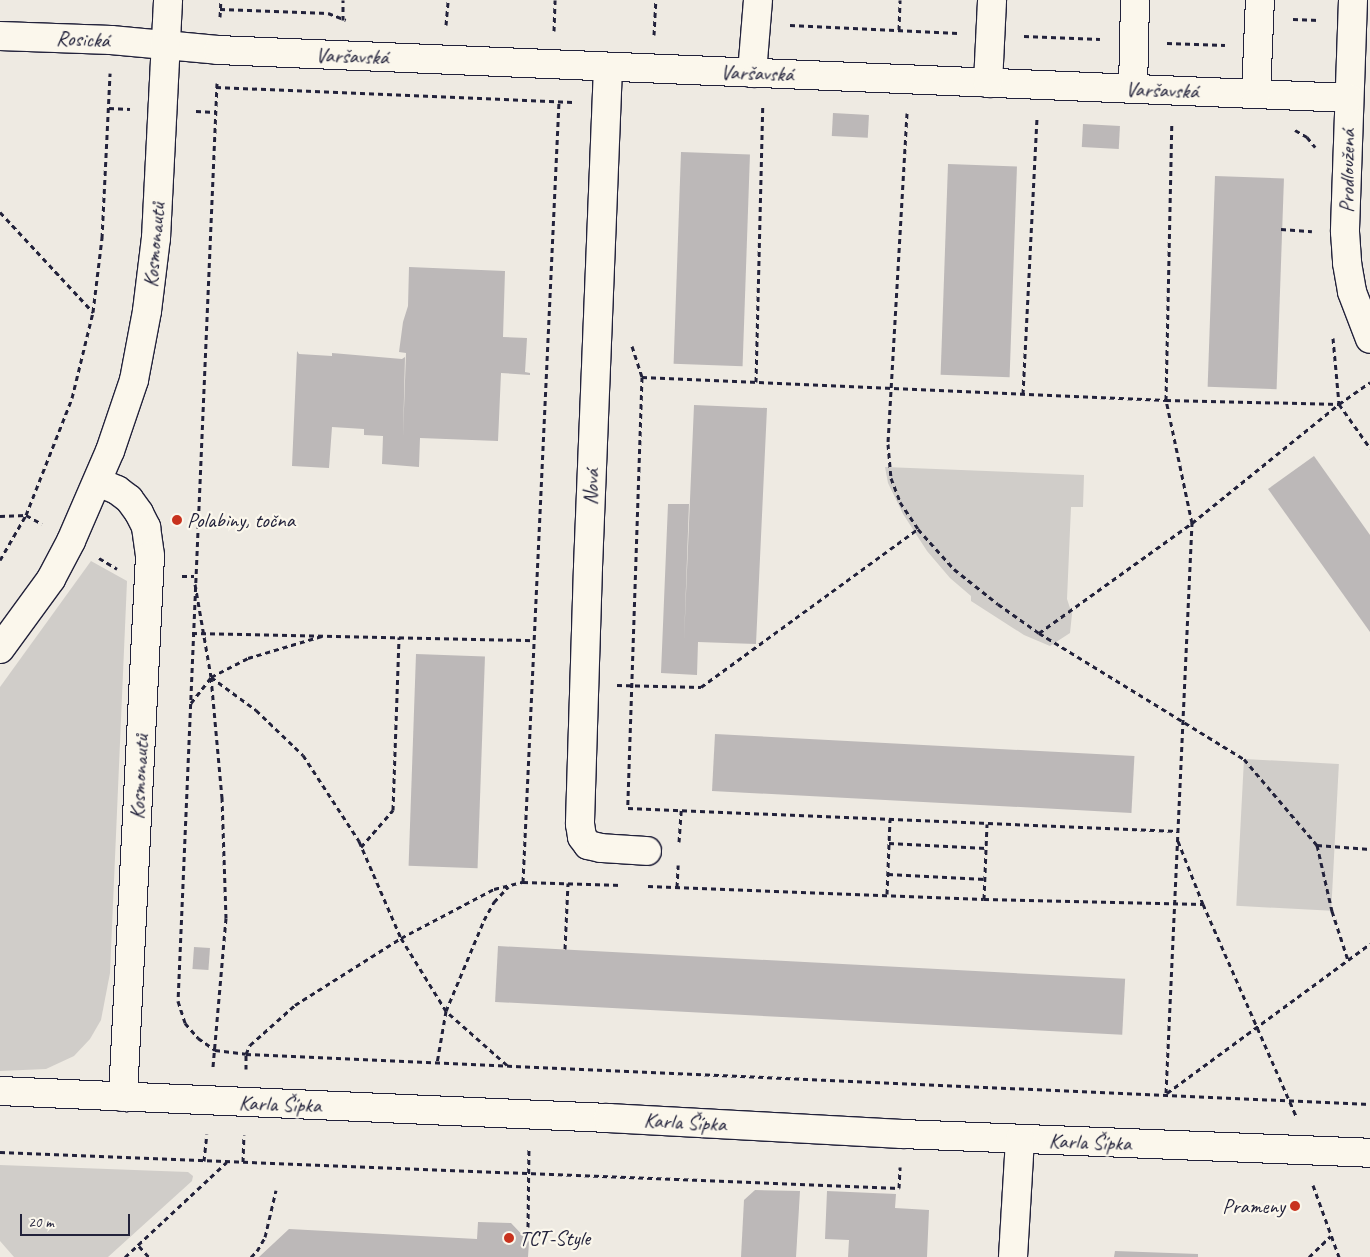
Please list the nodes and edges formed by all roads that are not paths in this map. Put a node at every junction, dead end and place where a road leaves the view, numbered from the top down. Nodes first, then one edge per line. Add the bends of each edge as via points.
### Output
1 (168, 0) edge
2 (758, 0) edge
3 (992, 0) edge
4 (1135, 0) edge
5 (1260, 9) edge
6 (1353, 11) edge
7 (0, 36) edge
8 (166, 46) junction
9 (608, 67) junction
10 (752, 73) junction
11 (988, 83) junction
12 (1133, 88) junction
13 (1256, 94) junction
14 (1349, 98) junction
15 (1370, 339) edge
16 (98, 482) junction
17 (0, 649) edge
18 (648, 851) dead end
19 (0, 1091) edge
20 (123, 1097) junction
21 (1020, 1139) junction
22 (1370, 1153) edge
23 (1013, 1257) edge

1 - 8 street, Kosmonautů
2 - 10 street
3 - 11 street
4 - 12 street
5 - 13 street
6 - 14 street, Prodloužená
7 - 8 street, Rosická via 111,40
8 - 9 street, Varšavská
8 - 16 street, Kosmonautů via 156,238 148,311 134,380
9 - 10 street, Varšavská
9 - 18 street, Nová via 580,824 582,837 588,845
10 - 11 street, Varšavská
11 - 12 street, Varšavská
12 - 13 street, Varšavská
13 - 14 street, Varšavská
14 - 15 street, Prodloužená via 1347,263 1352,292
16 - 17 street, Kosmonautů via 51,579
16 - 20 street, Kosmonautů via 129,498 146,527 149,542
19 - 20 street, Karla Šípka
20 - 21 street, Karla Šípka
21 - 22 street, Karla Šípka
21 - 23 street

